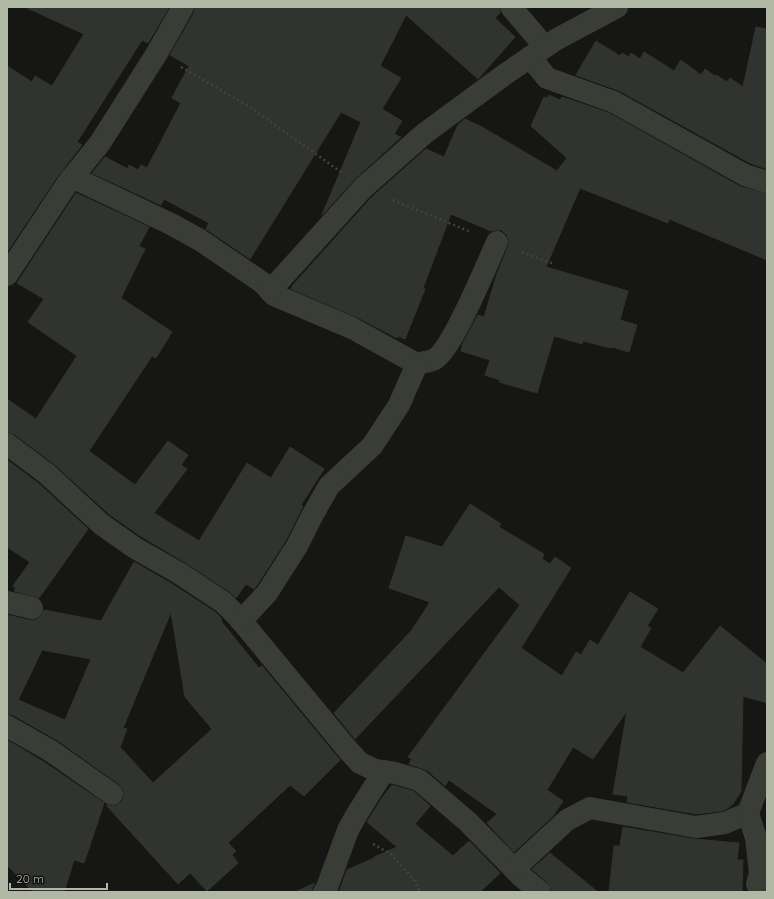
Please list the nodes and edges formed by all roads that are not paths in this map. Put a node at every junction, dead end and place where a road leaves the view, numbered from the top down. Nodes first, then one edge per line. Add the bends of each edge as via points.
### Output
1 (183, 7) edge
2 (511, 7) edge
3 (617, 7) edge
4 (538, 52) junction
5 (72, 177) junction
6 (767, 182) edge
7 (497, 242) dead end
8 (7, 275) edge
9 (270, 291) junction
10 (417, 364) junction
11 (7, 444) edge
12 (7, 602) edge
13 (32, 608) dead end
14 (241, 621) junction
15 (7, 726) edge
16 (767, 763) edge
17 (384, 771) junction
18 (112, 794) dead end
19 (748, 812) junction
20 (514, 869) junction
21 (757, 884) dead end
22 (324, 892) edge
23 (540, 892) edge

1 - 5 street via 100,143
2 - 4 street
3 - 4 street
4 - 6 street via 547,78 614,102 745,175
4 - 9 street via 425,133 363,188
5 - 8 street
5 - 9 street via 200,240 263,283
7 - 10 street via 444,351 434,359
9 - 10 street via 274,295 352,328
10 - 14 street via 399,405 372,446 329,486 297,546 267,593
11 - 14 street via 46,473 101,524 223,602
12 - 13 street
14 - 17 street via 348,750 360,762 375,770
15 - 18 street via 51,752
16 - 19 street
17 - 20 street via 419,780 468,822
17 - 22 street via 348,830
19 - 20 street via 725,823 696,827 590,808 567,820
19 - 21 street via 756,838 760,873
20 - 23 street

